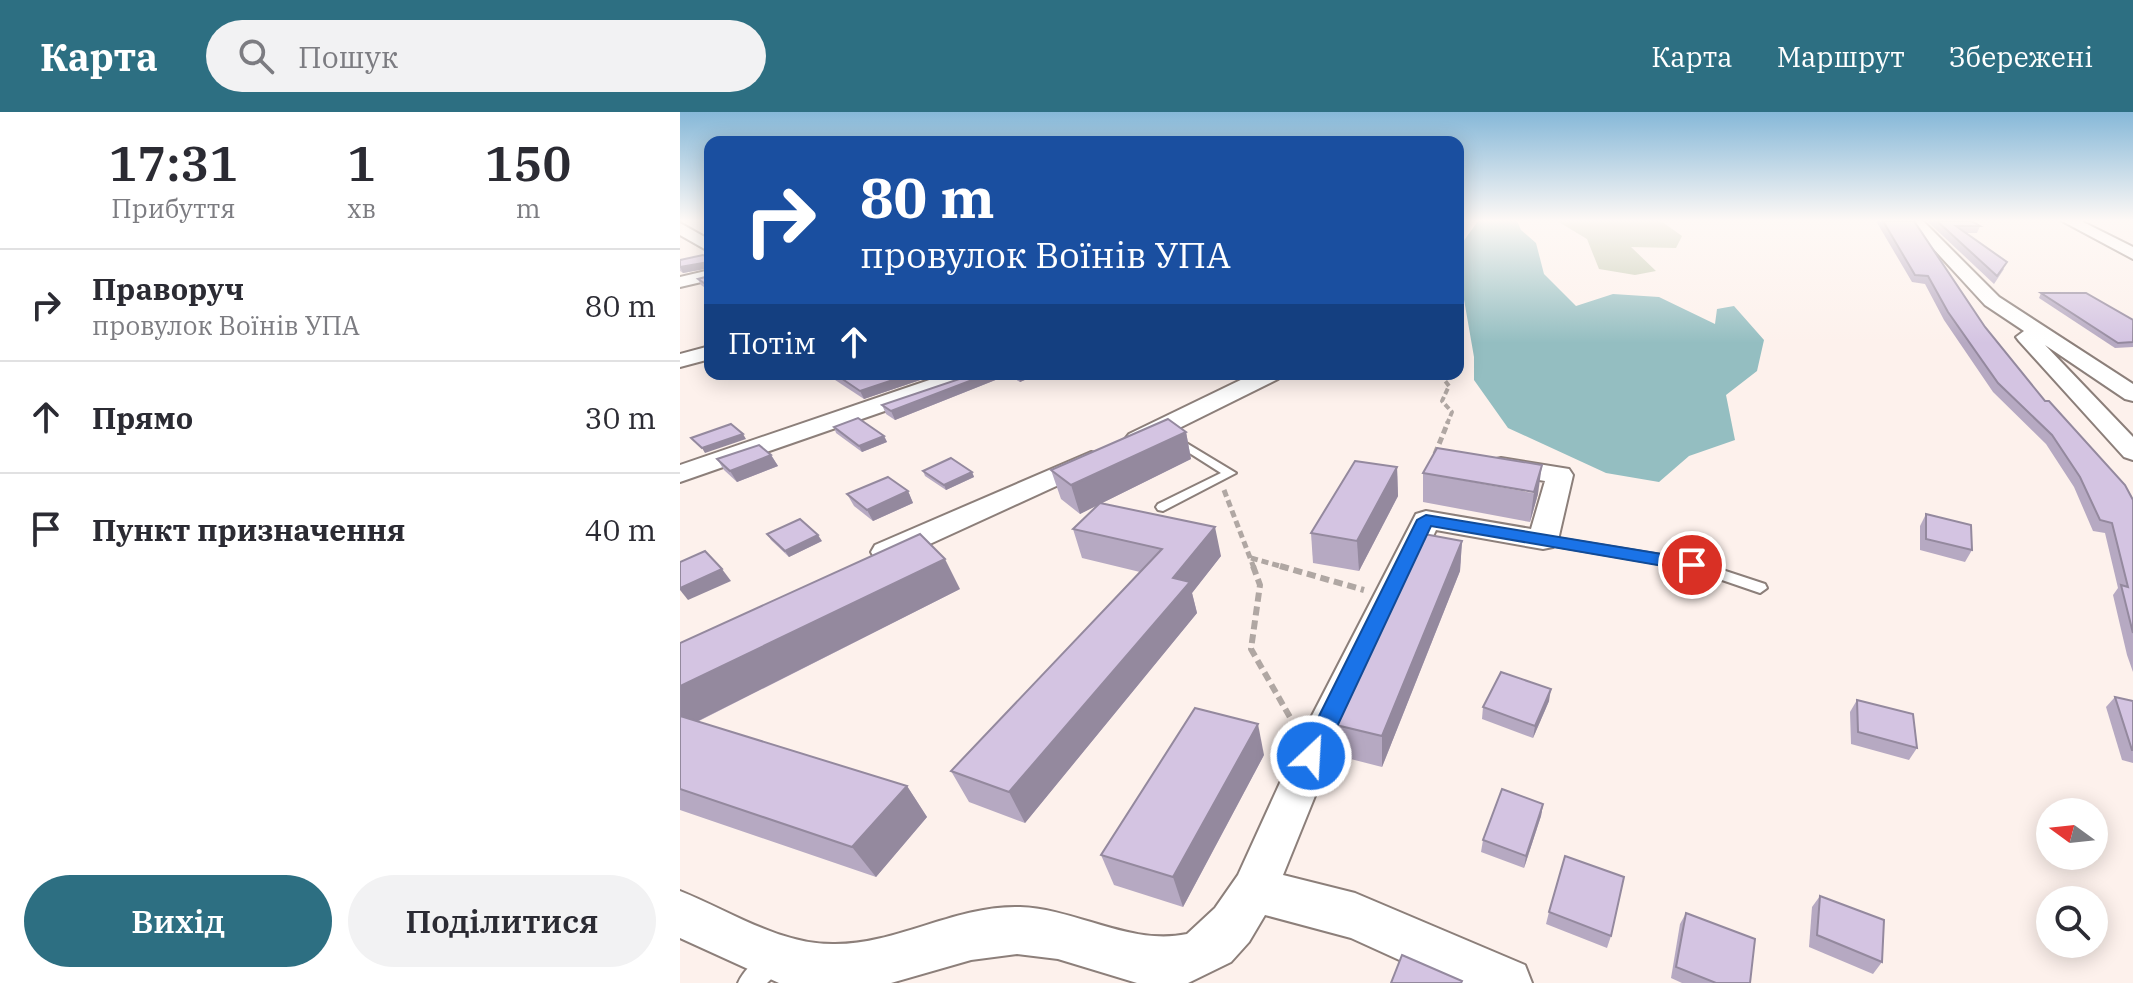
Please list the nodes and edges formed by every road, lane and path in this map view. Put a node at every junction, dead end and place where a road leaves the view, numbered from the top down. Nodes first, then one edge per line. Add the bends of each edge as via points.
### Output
1 (1954, 262) edge
2 (704, 276) edge
3 (680, 282) edge
4 (1992, 301) junction
5 (704, 354) edge
6 (680, 361) edge
7 (952, 380) edge
8 (1258, 380) edge
9 (1444, 380) edge
10 (2133, 394) edge
11 (1160, 429) junction
12 (2133, 452) edge
13 (1434, 455) joint
14 (680, 474) edge
15 (1219, 478) junction
16 (1163, 507) dead end
17 (1543, 540) junction
18 (1250, 558) junction
19 (854, 566) edge
20 (1760, 588) dead end
21 (1388, 596) junction
22 (1311, 756) junction
23 (1254, 890) junction
24 (680, 914) edge
25 (763, 970) edge
26 (1507, 983) edge

1 - 4 street
2 - 3 street
4 - 10 street
4 - 12 street
5 - 6 street
7 - 14 street
8 - 11 street
9 - 13 path via 1449,386 1442,401 1452,412
11 - 15 lane via 1230,473
11 - 19 street
13 - 17 street via 1560,475
15 - 16 lane
15 - 18 path
17 - 20 lane via 1692,565
17 - 21 street via 1426,520
18 - 21 path
18 - 22 path via 1260,585 1251,649
21 - 22 street
22 - 23 street
23 - 25 street via 1232,928 1205,952 1178,962 1145,959 1042,932 1006,931 855,968
23 - 26 street via 1355,916
24 - 25 street

